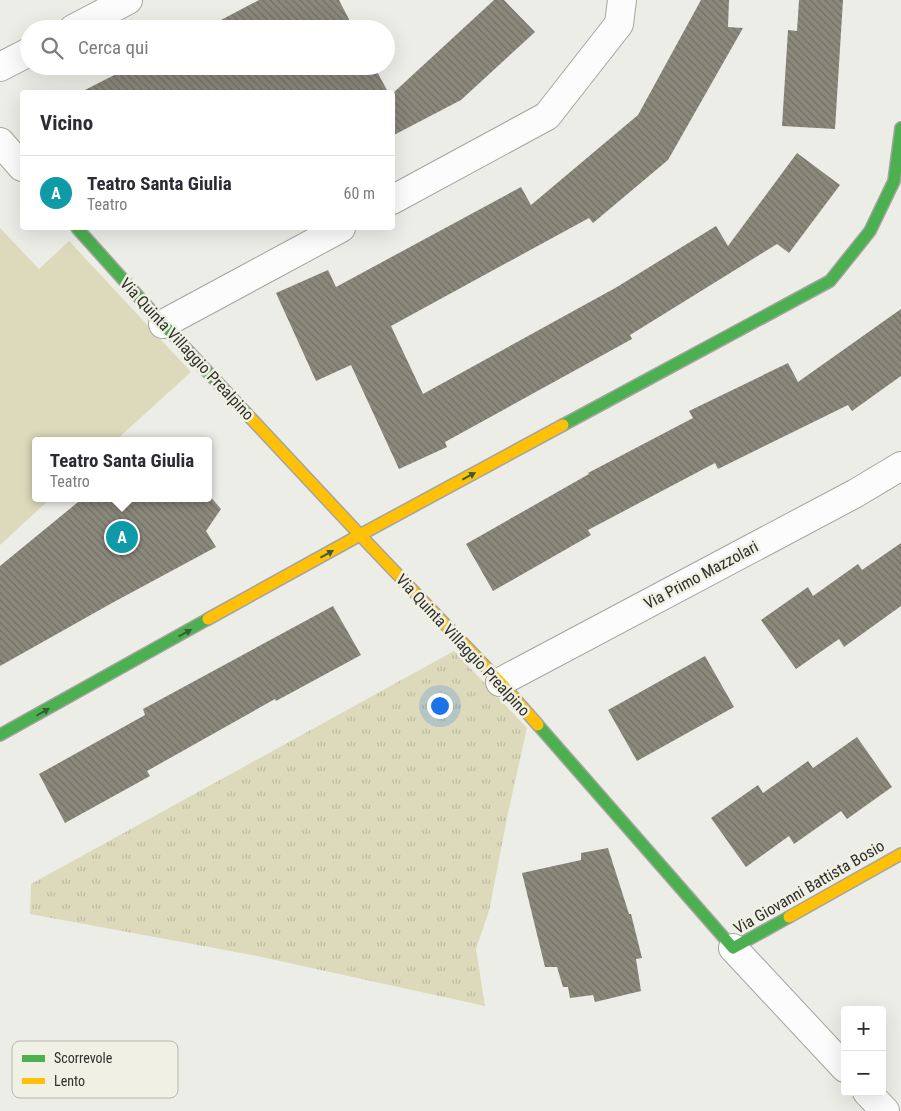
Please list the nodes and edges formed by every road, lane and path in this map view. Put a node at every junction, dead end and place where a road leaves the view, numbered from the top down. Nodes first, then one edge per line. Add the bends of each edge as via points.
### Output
1 (128, 0) edge
2 (622, 0) edge
3 (90, 20) edge
4 (20, 57) edge
5 (0, 67) edge
6 (901, 128) edge
7 (0, 142) edge
8 (20, 165) edge
9 (395, 198) edge
10 (78, 230) edge
11 (337, 230) edge
12 (163, 324) junction
13 (901, 466) edge
14 (360, 536) junction
15 (500, 682) junction
16 (0, 736) edge
17 (901, 854) edge
18 (734, 948) junction
19 (841, 1064) edge
20 (871, 1096) edge
21 (885, 1111) edge

1 - 3 street
2 - 9 street via 619,24 546,116
4 - 5 street
14 -> 6 street via 830,281 870,231 894,181
7 - 8 street
10 - 12 street, Via Quinta Villaggio Prealpino
11 - 12 street
12 - 14 street, Via Quinta Villaggio Prealpino
13 - 15 street, Via Primo Mazzolari
14 - 15 street, Via Quinta Villaggio Prealpino
16 -> 14 street
15 - 18 street, Via Quinta Villaggio Prealpino
17 - 18 street, Via Giovanni Battista Bosio
18 - 19 street, Via Quinta Villaggio Prealpino
20 - 21 street

